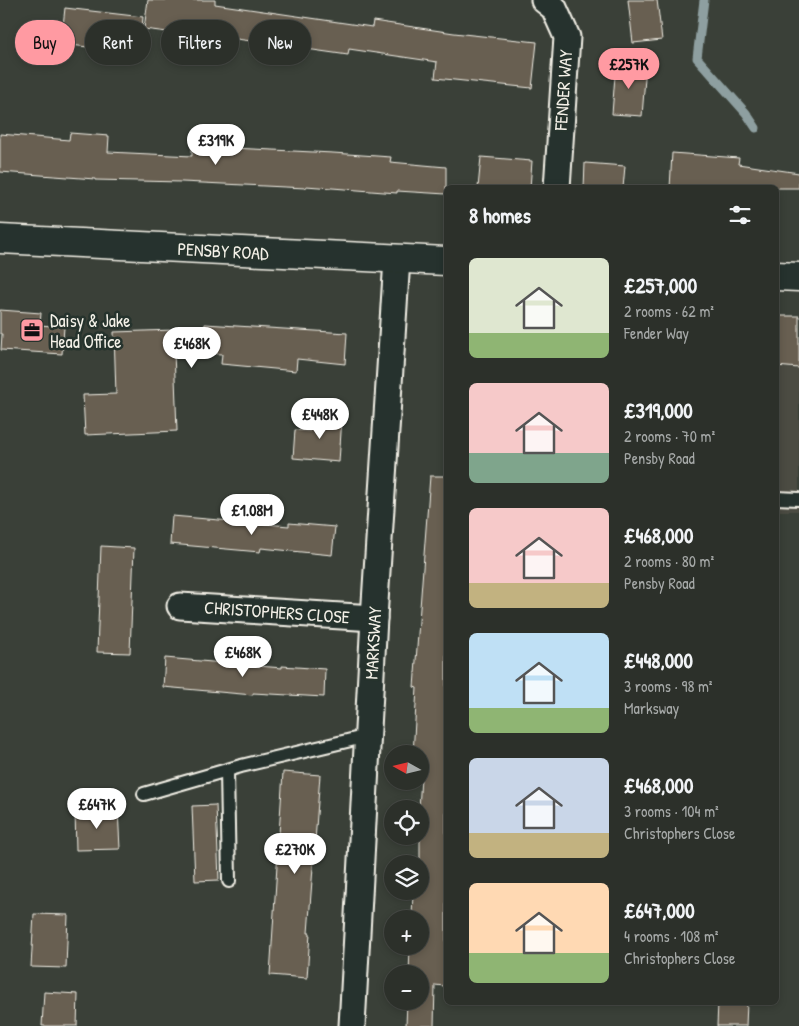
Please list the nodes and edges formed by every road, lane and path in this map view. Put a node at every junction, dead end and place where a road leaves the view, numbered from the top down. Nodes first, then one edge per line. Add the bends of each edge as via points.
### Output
1 (544, 0) edge
2 (557, 185) edge
3 (0, 239) edge
4 (397, 259) junction
5 (444, 261) edge
6 (779, 276) edge
7 (799, 277) edge
8 (779, 498) edge
9 (799, 499) edge
10 (180, 606) dead end
11 (374, 618) junction
12 (368, 736) junction
13 (227, 770) junction
14 (144, 794) dead end
15 (229, 881) dead end
16 (352, 1026) edge

1 - 2 street, FENDER WAY via 554,8 567,37
3 - 4 main road, PENSBY ROAD
4 - 5 main road, PENSBY ROAD
4 - 11 street, MARKSWAY
6 - 7 main road
8 - 9 lane
10 - 11 street, CHRISTOPHERS CLOSE
11 - 12 street, MARKSWAY
12 - 13 lane
12 - 16 street, MARKSWAY
13 - 14 lane
13 - 15 lane

